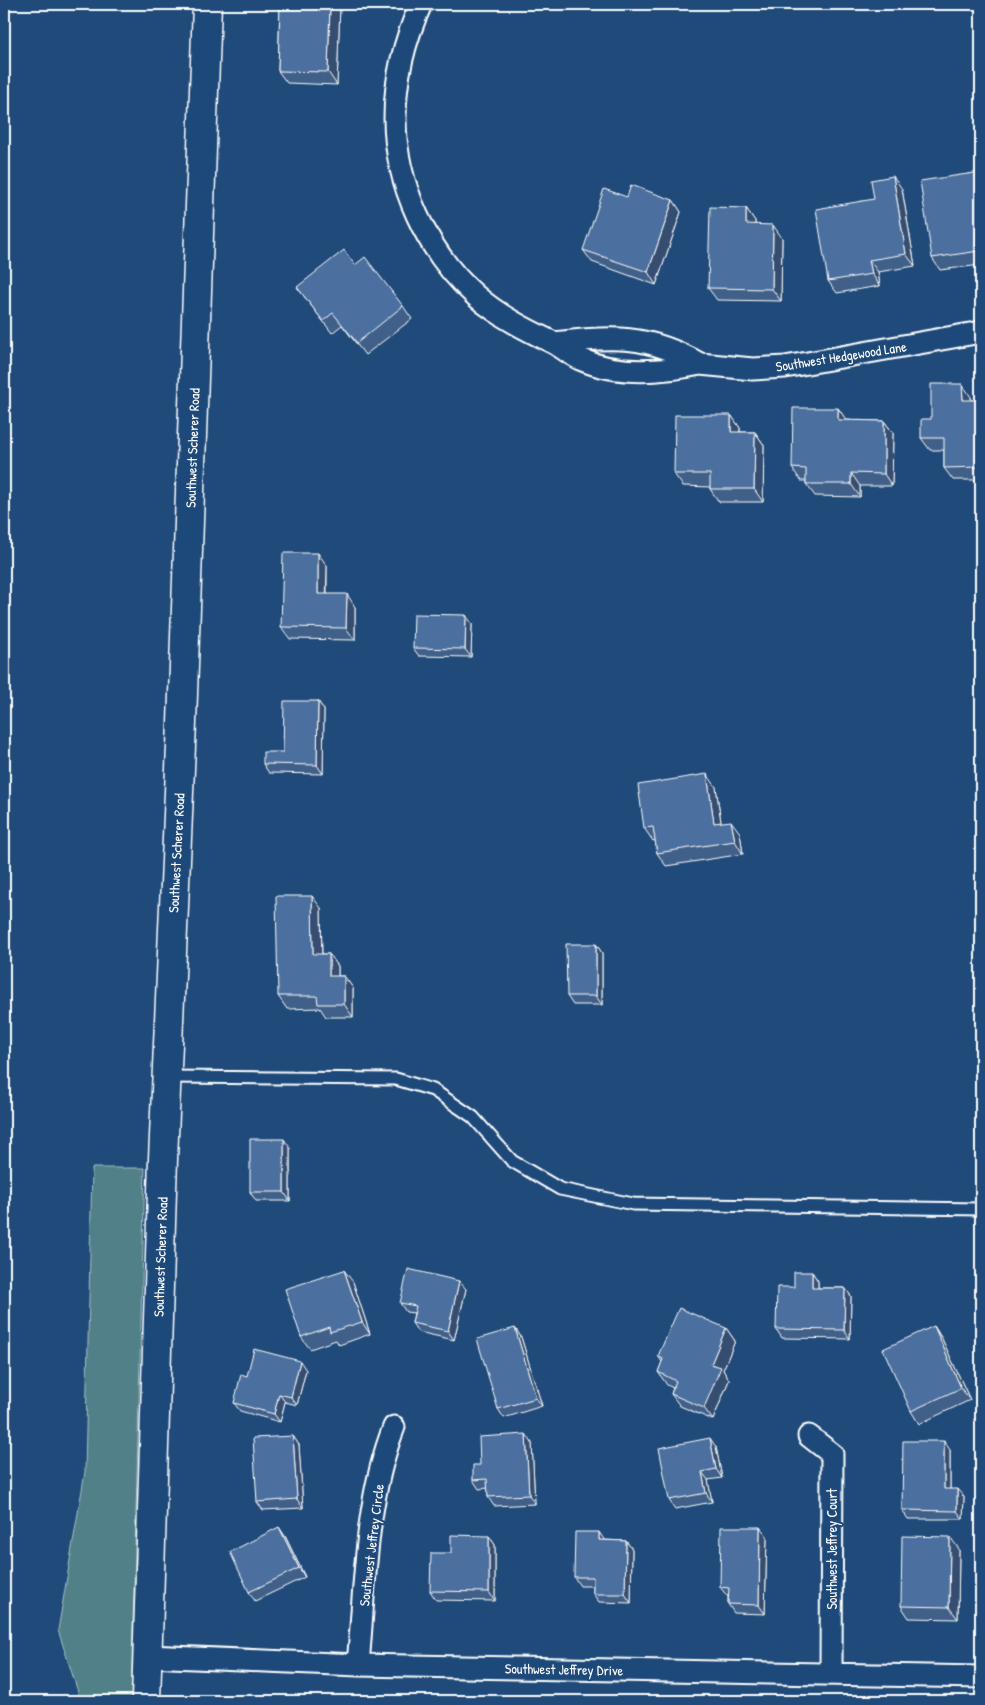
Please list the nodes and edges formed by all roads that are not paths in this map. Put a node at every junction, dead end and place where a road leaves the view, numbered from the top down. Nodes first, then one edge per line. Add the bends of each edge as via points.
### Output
1 (207, 4) edge
2 (421, 4) edge
3 (981, 332) edge
4 (554, 343) junction
5 (700, 364) junction
6 (166, 1077) junction
7 (981, 1209) edge
8 (394, 1427) dead end
9 (808, 1436) dead end
10 (148, 1656) junction
11 (358, 1665) junction
12 (830, 1674) junction
13 (981, 1677) edge
14 (146, 1701) edge

1 - 6 main road, Southwest Scherer Road
2 - 4 street, Southwest Hedgewood Lane via 407,38 396,90 395,119 401,168 411,199 444,262 476,296 530,333
3 - 5 street, Southwest Hedgewood Lane via 785,367 753,369
4 - 5 street, Southwest Hedgewood Lane via 593,338 629,339 678,351
4 - 5 street, Southwest Hedgewood Lane via 580,359 608,366 641,370
6 - 7 lane via 396,1079 433,1090 473,1117 512,1162 560,1188 633,1204
6 - 10 main road, Southwest Scherer Road
8 - 11 street, Southwest Jeffrey Circle via 384,1452 372,1518
9 - 12 street, Southwest Jeffrey Court via 832,1454
10 - 11 street, Southwest Jeffrey Drive
10 - 14 main road, Southwest Scherer Road
11 - 12 street, Southwest Jeffrey Drive
12 - 13 street, Southwest Jeffrey Drive

